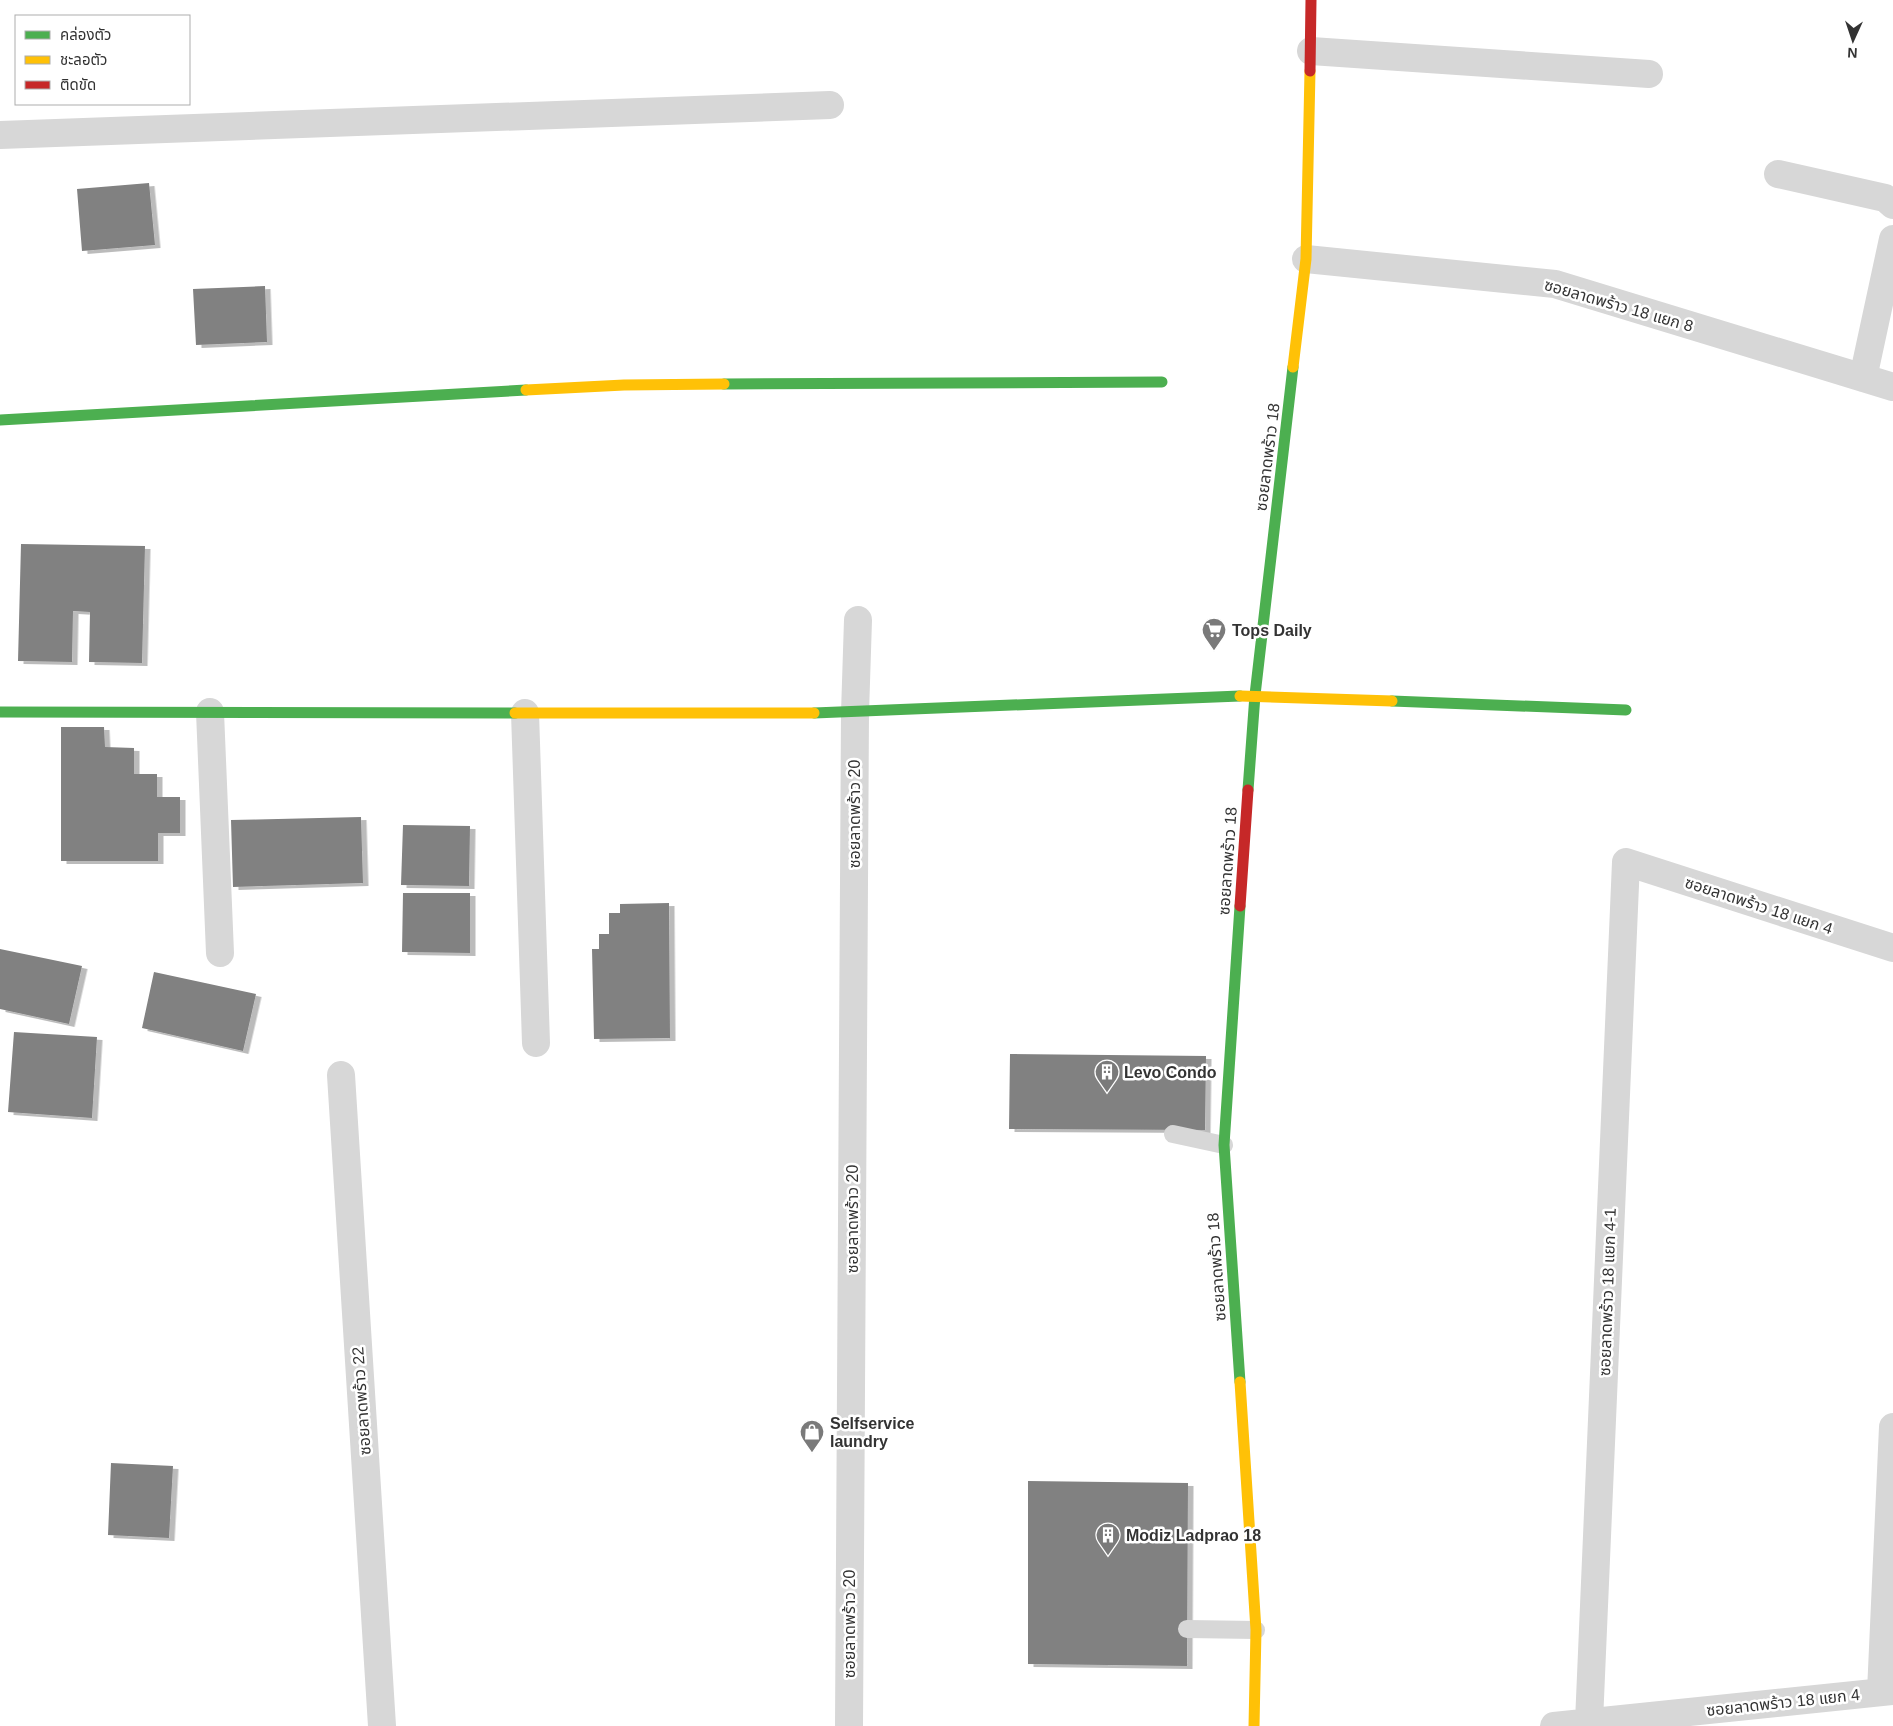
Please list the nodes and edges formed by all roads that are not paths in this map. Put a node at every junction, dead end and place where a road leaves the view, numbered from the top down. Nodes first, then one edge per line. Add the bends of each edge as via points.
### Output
1 (1312, 0) edge
2 (1311, 51) junction
3 (1649, 74) dead end
4 (830, 105) dead end
5 (0, 135) edge
6 (1778, 174) dead end
7 (1893, 205) edge
8 (1893, 239) edge
9 (1306, 259) junction
10 (1863, 378) junction
11 (1162, 382) dead end
12 (1893, 387) edge
13 (0, 420) edge
14 (858, 620) dead end
15 (1255, 694) junction
16 (1626, 710) dead end
17 (0, 712) edge
18 (210, 712) junction
19 (525, 713) junction
20 (855, 713) junction
21 (1626, 862) joint
22 (1893, 948) edge
23 (220, 953) dead end
24 (536, 1043) dead end
25 (340, 1075) dead end
26 (1172, 1134) dead end
27 (1224, 1145) junction
28 (1893, 1427) edge
29 (1187, 1629) dead end
30 (1256, 1630) junction
31 (1887, 1692) edge
32 (1589, 1722) junction
33 (382, 1726) edge
34 (849, 1726) edge
35 (1254, 1726) edge
36 (1554, 1726) edge

1 - 2 street, ซอยลาดพร้าว 18
2 - 3 street
2 - 9 street, ซอยลาดพร้าว 18
4 - 5 street
6 - 7 street via 1885,198
8 - 10 street
9 - 10 street, ซอยลาดพร้าว 18 แยก 8 via 1555,284
9 - 15 street, ซอยลาดพร้าว 18
10 - 12 street, ซอยลาดพร้าว 18 แยก 8
11 - 13 street via 624,385
14 - 20 street, ซอยลาดพร้าว 20
15 - 16 street
15 - 20 street
15 - 27 street, ซอยลาดพร้าว 18
17 - 18 street
18 - 19 street
18 - 23 street
19 - 20 street
19 - 24 street
20 - 34 street, ซอยลาดพร้าว 20
21 - 22 street, ซอยลาดพร้าว 18 แยก 4
21 - 32 street, ซอยลาดพร้าว 18 แยก 4-1
25 - 33 street, ซอยลาดพร้าว 22
26 - 27 lane
27 - 30 street, ซอยลาดพร้าว 18
28 - 31 street
29 - 30 lane
30 - 35 street, ซอยลาดพร้าว 18
31 - 32 street, ซอยลาดพร้าว 18 แยก 4
32 - 36 street, ซอยลาดพร้าว 18 แยก 4

